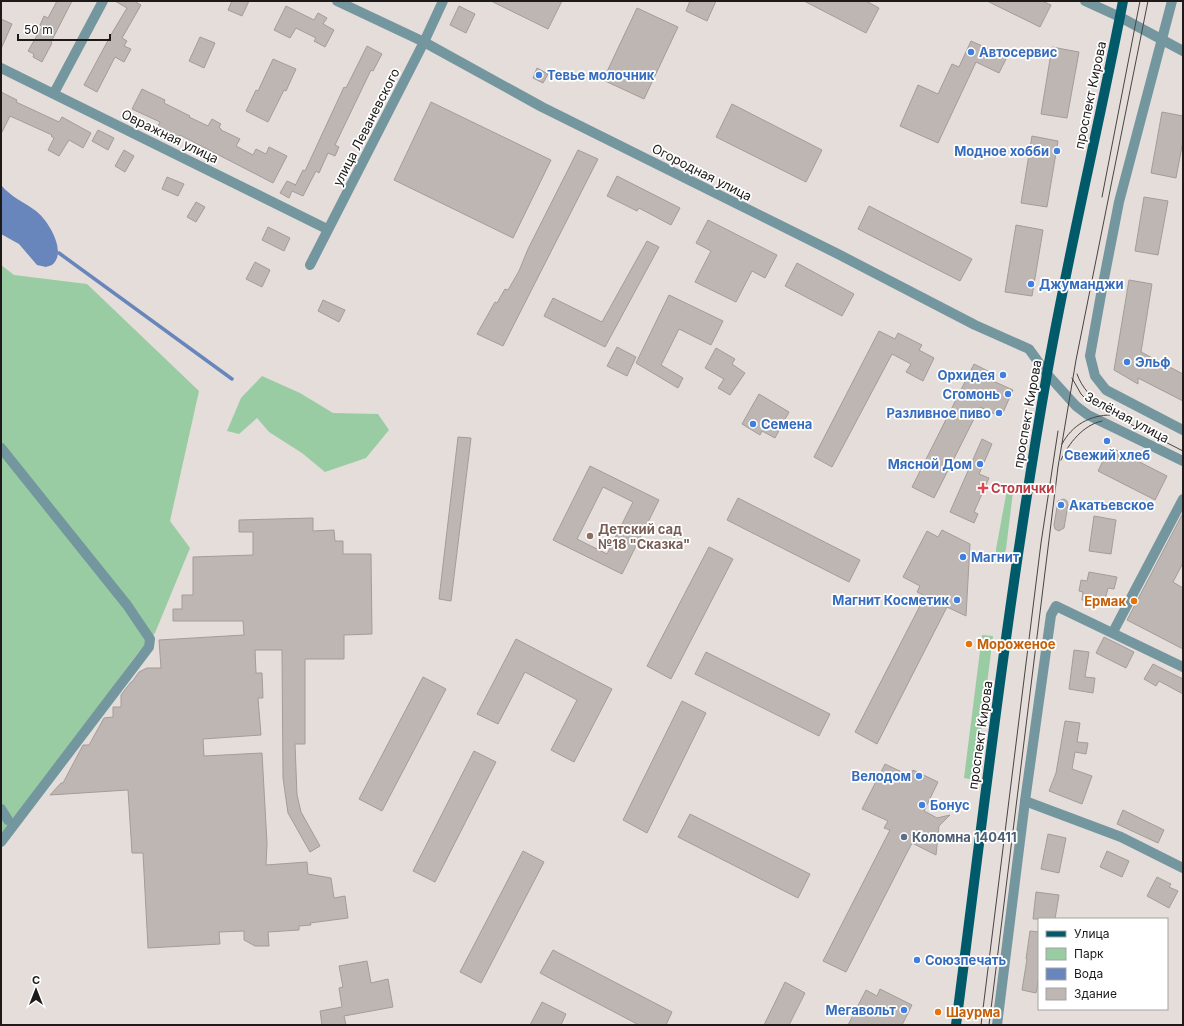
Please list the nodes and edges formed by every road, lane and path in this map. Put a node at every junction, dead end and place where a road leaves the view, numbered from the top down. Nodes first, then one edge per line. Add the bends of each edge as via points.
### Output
1 (102, 1) edge
2 (336, 1) edge
3 (443, 1) edge
4 (1085, 1) edge
5 (1123, 1) edge
6 (1172, 1) edge
7 (1120, 17) junction
8 (1162, 40) junction
9 (424, 42) junction
10 (1183, 52) edge
11 (1, 68) edge
12 (54, 93) junction
13 (327, 229) junction
14 (310, 264) dead end
15 (1047, 374) junction
16 (1183, 430) edge
17 (1, 448) edge
18 (1183, 461) edge
19 (1183, 499) edge
20 (1113, 632) junction
21 (1183, 667) edge
22 (1025, 801) junction
23 (1, 809) edge
24 (8, 820) dead end
25 (1, 842) edge
26 (1183, 868) edge
27 (956, 1025) edge
28 (997, 1025) edge

1 - 12 street
2 - 9 street, Огородная улица
3 - 9 street, улица Леваневского
4 - 7 street
5 - 7 main road, проспект Кирова
6 - 8 street
7 - 8 street
7 - 15 main road, проспект Кирова
8 - 10 street
8 - 16 street, Зелёная улица via 1119,202 1090,356 1095,376 1106,390
9 - 13 street, улица Леваневского
9 - 15 street, Огородная улица via 549,110 975,325 1029,349
11 - 12 street, Овражная улица
12 - 13 street, Овражная улица
13 - 14 street, улица Леваневского
15 - 18 street, Зелёная улица via 1076,406 1088,415
15 - 27 main road, проспект Кирова via 1028,488
17 - 25 street via 127,605 150,639 149,647
19 - 20 street
20 - 21 street
20 - 22 street via 1056,606 1051,615
22 - 26 street via 1121,837
22 - 28 street
23 - 24 street

